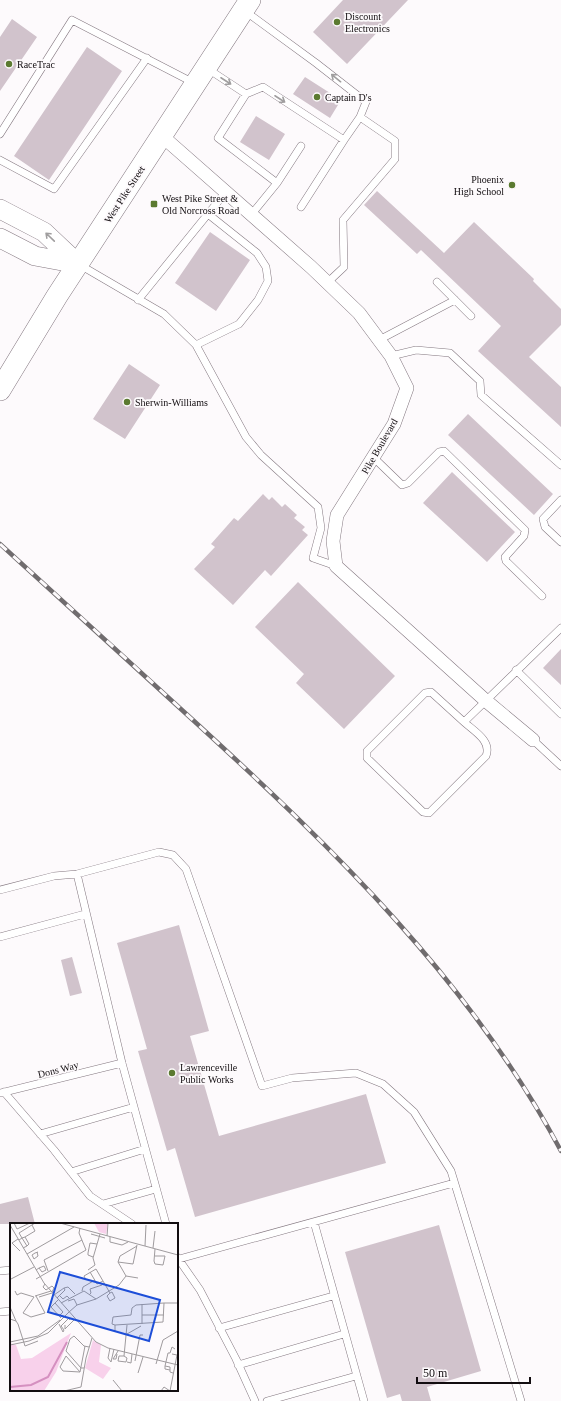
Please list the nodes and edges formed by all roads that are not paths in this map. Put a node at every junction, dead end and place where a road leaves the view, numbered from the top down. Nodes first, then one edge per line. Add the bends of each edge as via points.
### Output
1 (246, 5) edge
2 (147, 58) junction
3 (201, 76) junction
4 (246, 94) junction
5 (360, 117) junction
6 (0, 134) edge
7 (162, 136) junction
8 (344, 140) junction
9 (300, 146) dead end
10 (0, 160) edge
11 (277, 183) junction
12 (225, 193) junction
13 (301, 207) dead end
14 (0, 209) edge
15 (208, 214) junction
16 (252, 215) junction
17 (0, 238) edge
18 (78, 264) junction
19 (436, 282) dead end
20 (327, 283) junction
21 (138, 300) junction
22 (455, 300) junction
23 (471, 316) dead end
24 (379, 340) junction
25 (196, 345) junction
26 (391, 356) junction
27 (0, 390) edge
28 (374, 457) junction
29 (561, 465) edge
30 (561, 500) edge
31 (561, 542) edge
32 (336, 566) junction
33 (542, 596) dead end
34 (561, 628) edge
35 (516, 670) junction
36 (484, 700) junction
37 (561, 714) edge
38 (464, 722) junction
39 (533, 740) joint
40 (561, 766) edge
41 (77, 874) junction
42 (0, 890) edge
43 (85, 914) junction
44 (0, 937) edge
45 (122, 1064) junction
46 (2, 1092) edge
47 (134, 1107) junction
48 (40, 1134) junction
49 (145, 1149) junction
50 (71, 1172) junction
51 (454, 1183) junction
52 (156, 1189) junction
53 (103, 1204) junction
54 (314, 1222) junction
55 (131, 1223) edge
56 (166, 1223) edge
57 (178, 1258) edge
58 (10, 1270) edge
59 (0, 1271) edge
60 (333, 1296) junction
61 (10, 1311) edge
62 (0, 1312) edge
63 (219, 1328) junction
64 (344, 1334) junction
65 (238, 1365) junction
66 (356, 1376) junction
67 (254, 1401) edge
68 (267, 1401) edge
69 (364, 1401) edge
70 (521, 1401) edge

1 - 3 main road, West Pike Street
5 -> 1 lane via 366,102
2 - 3 lane
2 - 6 lane via 72,20
2 - 10 lane via 54,189
3 -> 4 lane
3 - 7 main road, West Pike Street
4 -> 8 lane via 263,87
4 - 11 lane via 218,138
5 - 8 lane
5 - 20 lane via 395,140 394,159 343,220 344,266
7 - 12 street, Pike Boulevard
7 - 18 main road, West Pike Street
8 - 13 lane
9 - 11 lane
11 - 16 lane
12 - 15 lane
12 - 16 street, Pike Boulevard
18 -> 14 main road via 44,232
15 - 21 lane
15 - 25 lane via 256,253 266,267 268,281 258,300 239,324
16 - 20 street, Pike Boulevard
17 - 18 main road via 35,256
18 - 21 lane
18 - 27 main road, West Pike Street via 9,370
19 - 22 lane
20 - 24 street, Pike Boulevard via 358,313
21 - 25 lane via 164,314
22 - 23 lane
22 - 24 lane
24 - 26 street, Pike Boulevard
25 - 32 lane via 246,437 261,455 318,507 321,528 313,558
26 - 28 street, Pike Boulevard via 407,388 394,424
26 - 29 lane via 416,350 450,353 480,381 482,395
28 - 32 street, Pike Boulevard via 337,515 333,541
28 - 33 lane via 402,485 408,483 439,452 444,451 525,530 524,536 505,557 506,561
30 - 31 lane via 543,519 545,527
32 - 36 street
34 - 35 lane
35 - 36 lane
35 - 37 lane
36 - 38 lane
36 - 39 street
38 - 38 lane via 431,692 425,693 368,751 367,758 423,812 429,813 486,756 487,744
39 - 40 lane
41 - 42 lane via 54,876
41 - 43 lane
41 - 51 lane via 159,852 173,855 186,869 262,1086 292,1078 356,1073 383,1084 414,1112 451,1171
43 - 44 lane
43 - 45 lane
45 - 46 lane, Dons Way
45 - 47 lane
46 - 48 lane
47 - 48 lane
47 - 49 lane
48 - 50 lane
49 - 50 lane
49 - 52 lane
50 - 53 lane via 90,1196
51 - 54 lane
51 - 70 lane
52 - 53 lane
52 - 56 lane
53 - 55 lane
54 - 57 lane
54 - 60 lane
57 - 63 lane via 200,1290
58 - 59 lane
60 - 63 lane
60 - 64 lane
61 - 62 lane
63 - 65 lane
64 - 65 lane
64 - 66 lane
65 - 67 lane
66 - 68 lane
66 - 69 lane

